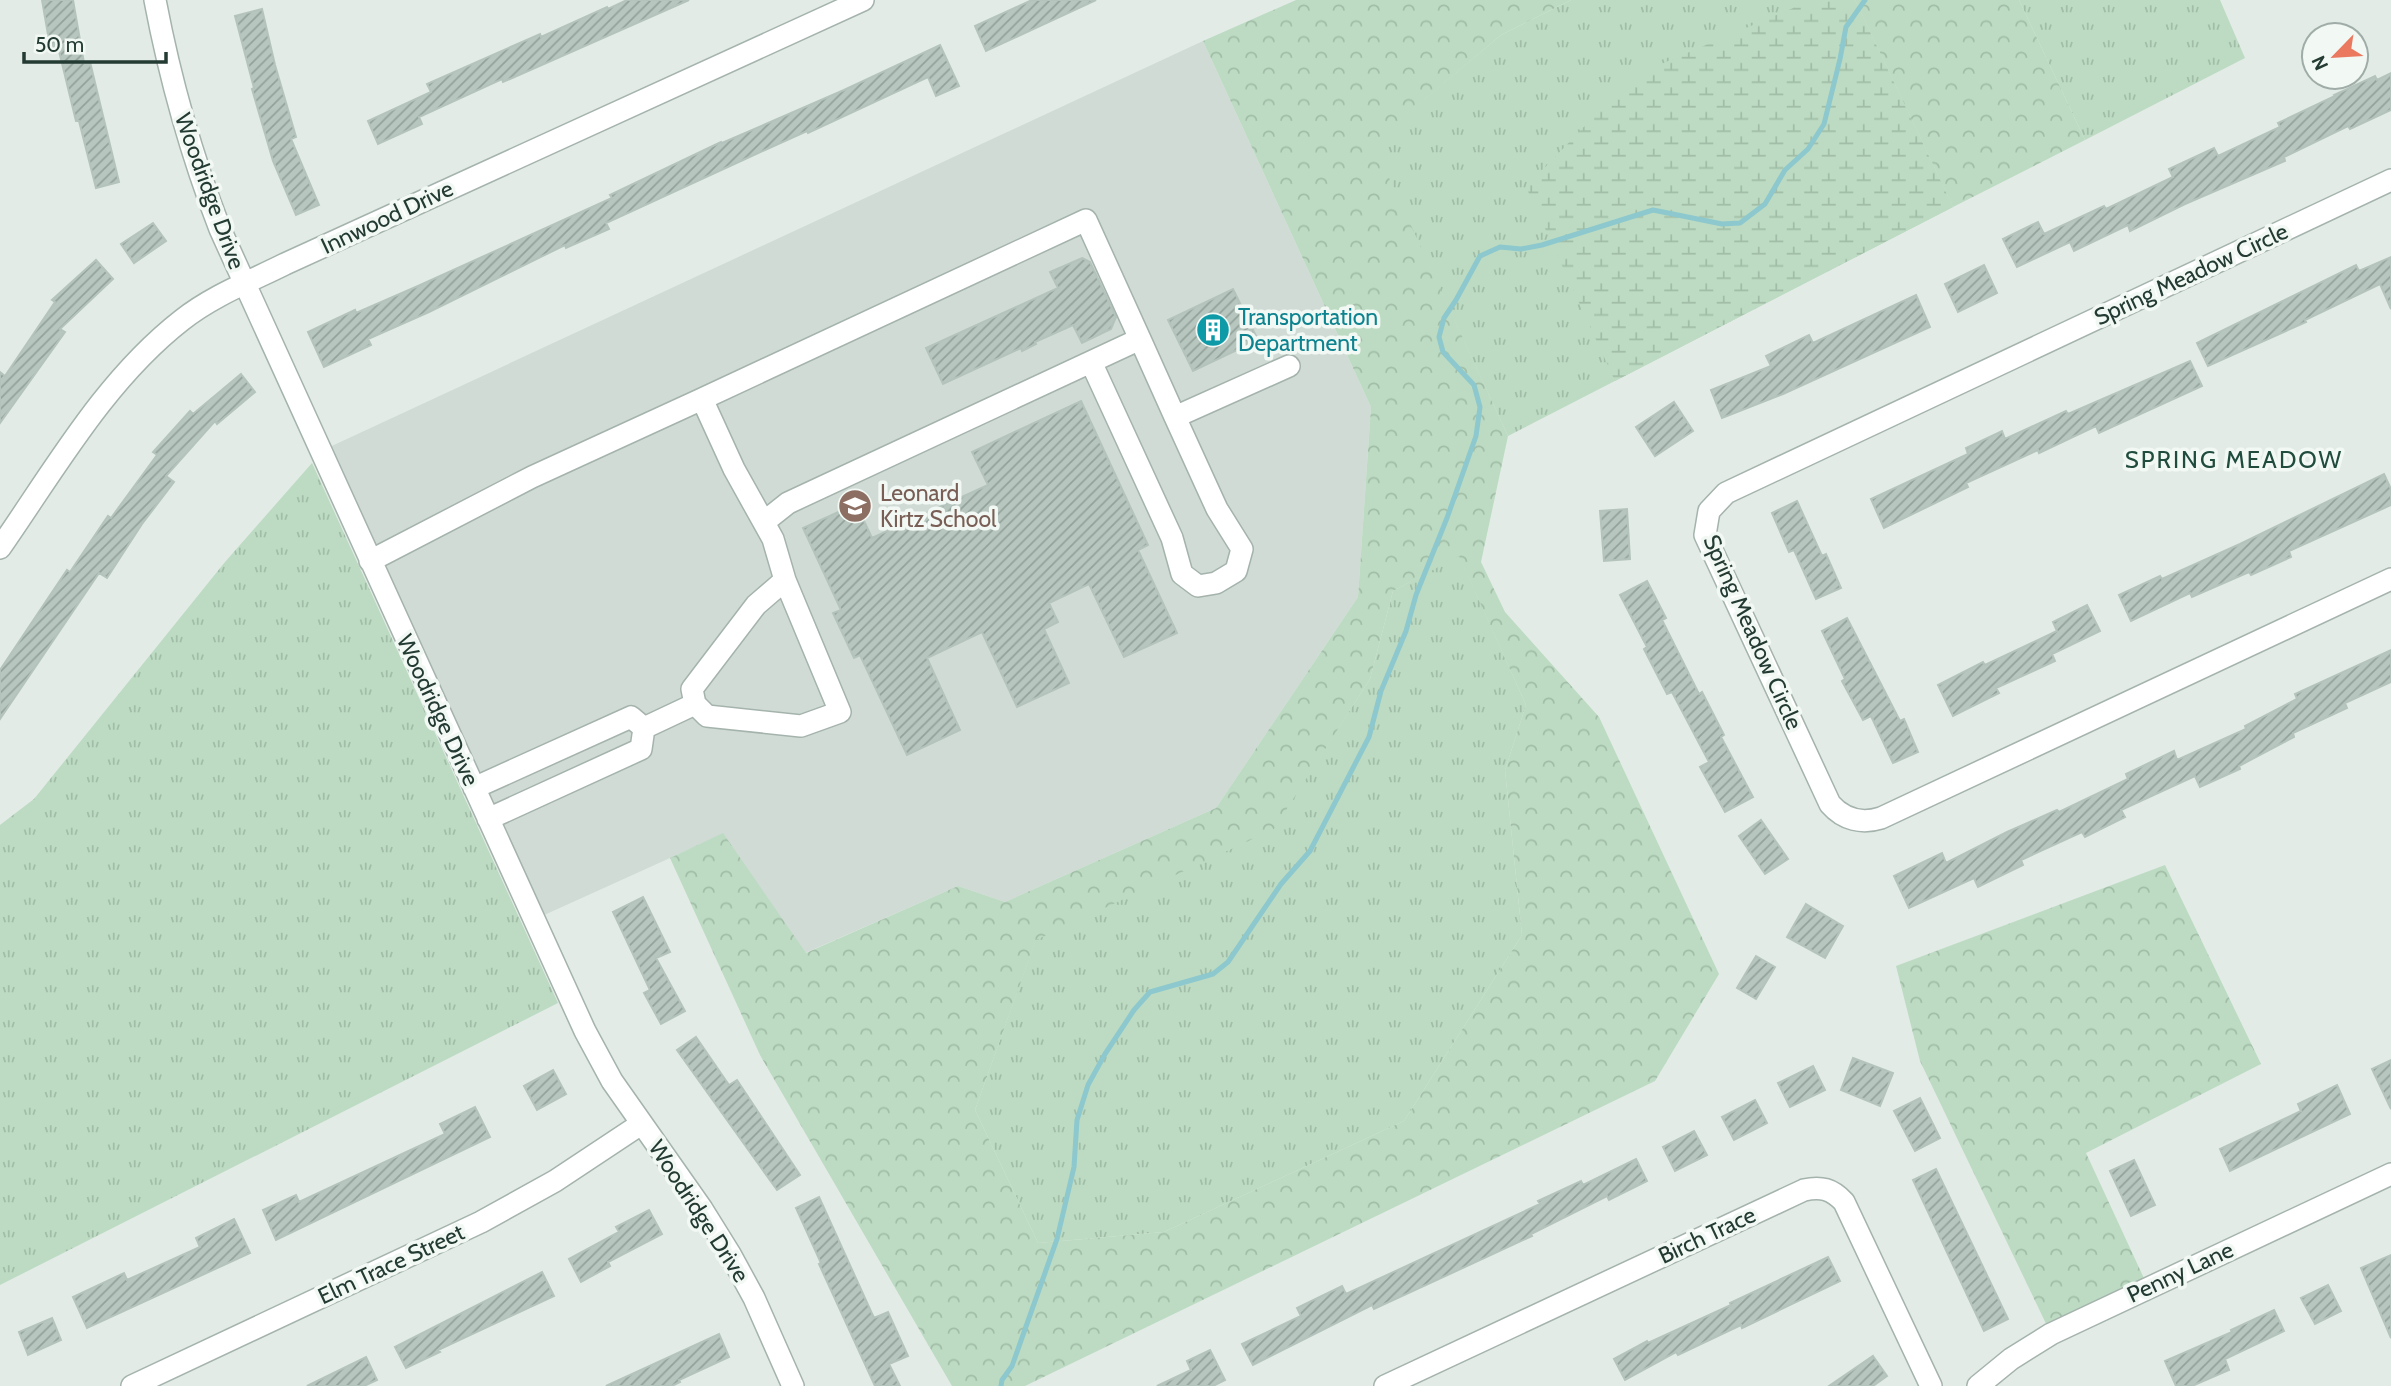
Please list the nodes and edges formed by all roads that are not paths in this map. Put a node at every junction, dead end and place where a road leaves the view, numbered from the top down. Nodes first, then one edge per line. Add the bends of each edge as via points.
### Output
1 (155, 0) edge
2 (863, 0) edge
3 (2391, 180) edge
4 (245, 284) junction
5 (1140, 340) junction
6 (1091, 362) junction
7 (1289, 366) dead end
8 (702, 399) junction
9 (1175, 417) junction
10 (764, 522) junction
11 (0, 548) edge
12 (370, 561) junction
13 (2391, 579) edge
14 (785, 580) junction
15 (695, 704) junction
16 (644, 729) junction
17 (474, 788) junction
18 (488, 819) junction
19 (641, 1124) junction
20 (2391, 1174) edge
21 (132, 1386) edge
22 (793, 1386) edge
23 (1385, 1386) edge
24 (1931, 1386) edge
25 (1978, 1386) edge

1 - 4 street, Woodridge Drive via 179,110 199,175
2 - 4 street, Innwood Drive
3 - 13 street, Spring Meadow Circle via 1726,492 1709,511 1705,535 1830,804 1859,821 1881,818
4 - 11 street, Innwood Drive via 183,318 123,375
4 - 12 street, Woodridge Drive
5 - 6 street
5 - 8 street via 1086,220
5 - 9 street
6 - 9 street via 1172,538 1182,574 1198,586 1216,583 1236,571 1242,549 1217,509
6 - 10 street via 788,503
7 - 9 street
8 - 10 street
8 - 12 street via 532,477
10 - 14 street
12 - 17 street, Woodridge Drive
14 - 15 street via 756,605 692,689
14 - 15 street via 840,712 801,726 708,716
15 - 16 street
16 - 17 street via 631,717
16 - 18 street via 641,749
17 - 18 street, Woodridge Drive
18 - 19 street, Woodridge Drive via 584,1031
19 - 21 street, Elm Trace Street via 555,1181 481,1222
19 - 22 street, Woodridge Drive via 730,1254
20 - 25 street, Penny Lane via 2051,1334
23 - 24 street, Birch Trace via 1816,1187 1828,1189 1844,1202

